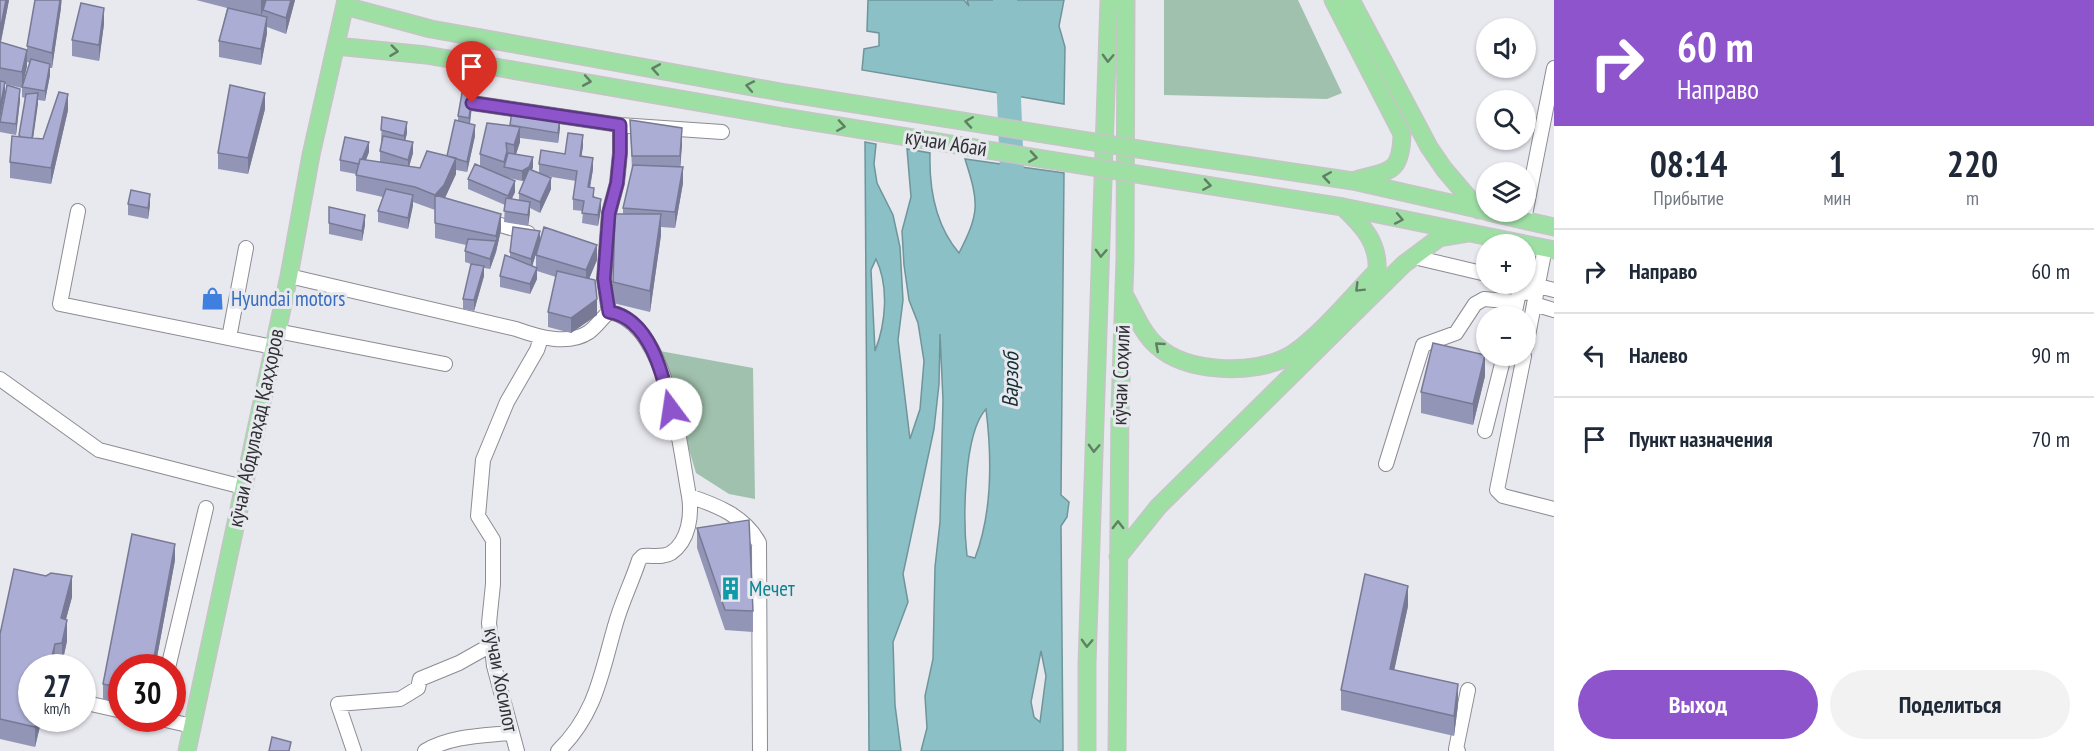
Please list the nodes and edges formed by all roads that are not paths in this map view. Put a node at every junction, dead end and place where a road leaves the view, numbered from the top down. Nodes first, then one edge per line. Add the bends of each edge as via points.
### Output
1 (1109, 0) edge
2 (1126, 0) edge
3 (1333, 0) edge
4 (1351, 0) edge
5 (346, 3) edge
6 (336, 46) junction
7 (1554, 68) edge
8 (472, 103) edge
9 (620, 125) junction
10 (722, 132) dead end
11 (1535, 162) edge
12 (1353, 181) junction
13 (1476, 202) edge
14 (1343, 207) junction
15 (1476, 209) edge
16 (78, 211) dead end
17 (464, 214) edge
18 (1533, 222) edge
19 (1554, 227) edge
20 (1469, 233) junction
21 (538, 235) edge
22 (588, 247) edge
23 (246, 248) dead end
24 (606, 249) junction
25 (1549, 249) edge
26 (1414, 257) junction
27 (1476, 272) edge
28 (288, 276) junction
29 (1536, 283) edge
30 (1554, 290) edge
31 (1536, 291) edge
32 (1521, 294) edge
33 (1536, 294) edge
34 (1125, 296) junction
35 (1517, 302) junction
36 (1516, 306) edge
37 (1554, 310) edge
38 (609, 312) junction
39 (230, 338) junction
40 (541, 338) junction
41 (275, 339) junction
42 (445, 364) dead end
43 (1501, 366) edge
44 (1522, 366) edge
45 (0, 379) edge
46 (1485, 431) dead end
47 (1386, 464) dead end
48 (243, 487) junction
49 (689, 496) junction
50 (206, 508) dead end
51 (1554, 509) edge
52 (1118, 557) junction
53 (491, 645) junction
54 (171, 654) edge
55 (1468, 690) dead end
56 (186, 725) edge
57 (192, 726) junction
58 (510, 733) junction
59 (187, 751) edge
60 (354, 751) edge
61 (425, 751) edge
62 (517, 751) edge
63 (558, 751) edge
64 (760, 751) edge
65 (1087, 751) edge
66 (1117, 751) edge
67 (1458, 751) edge

1 -> 65 main road
2 - 34 main road, кӯчаи Соҳилӣ
3 - 12 main road via 1402,134 1401,157 1391,170
4 - 13 main road via 1429,147
5 - 6 main road, кӯчаи Абдулаҳад Қаҳҳоров
12 -> 5 main road, кӯчаи Абаӣ, bridge via 786,93 431,29
6 -> 14 main road, кӯчаи Абаӣ, bridge via 426,55
6 - 28 main road, кӯчаи Абдулаҳад Қаҳҳоров
7 - 11 street
8 - 9 street
9 - 10 street
9 - 24 street via 619,163
12 - 15 main road, кӯчаи Абаӣ
14 -> 20 main road, кӯчаи Абаӣ
14 -> 34 main road via 1364,226 1374,244 1377,271 1287,357 1241,370 1212,368 1172,357 1156,346
16 - 39 street via 60,304
17 - 21 street
18 - 19 main road, кӯчаи Абаӣ
20 - 25 main road, кӯчаи Абаӣ
20 - 26 main road via 1439,238
22 - 24 street
23 - 39 street
24 - 38 street via 604,279
25 - 29 street
26 - 27 street
26 - 52 main road via 1158,507
28 - 40 street
28 - 41 main road, кӯчаи Абдулаҳад Қаҳҳоров
30 - 31 street
32 - 35 street
33 - 37 street
52 -> 34 main road, кӯчаи Соҳилӣ
35 - 36 street
35 - 47 street via 1484,299 1475,304 1456,333 1423,345
38 - 40 street via 589,332 568,339
38 - 49 street via 626,316 656,356
39 - 41 street
40 - 53 street, кӯчаи Хосилот via 507,402 483,460 478,516 490,533 495,550
41 - 42 street
41 - 48 main road, кӯчаи Абдулаҳад Қаҳҳоров
43 - 46 street
44 - 51 street via 1497,490 1503,496
45 - 48 street via 99,450
48 - 57 main road, кӯчаи Абдулаҳад Қаҳҳоров
49 - 63 street via 691,512 681,541 672,553 643,556 639,560 586,719
49 - 64 street via 726,511 753,531 759,543
50 - 54 street
52 - 66 main road, кӯчаи Соҳилӣ
53 - 58 street, кӯчаи Хосилот
53 - 60 street via 420,679 418,688 400,699 338,704
55 - 67 street
56 - 57 street
57 - 59 main road, кӯчаи Абдулаҳад Қаҳҳоров
58 - 61 street via 466,736
58 - 62 street, кӯчаи Хосилот

